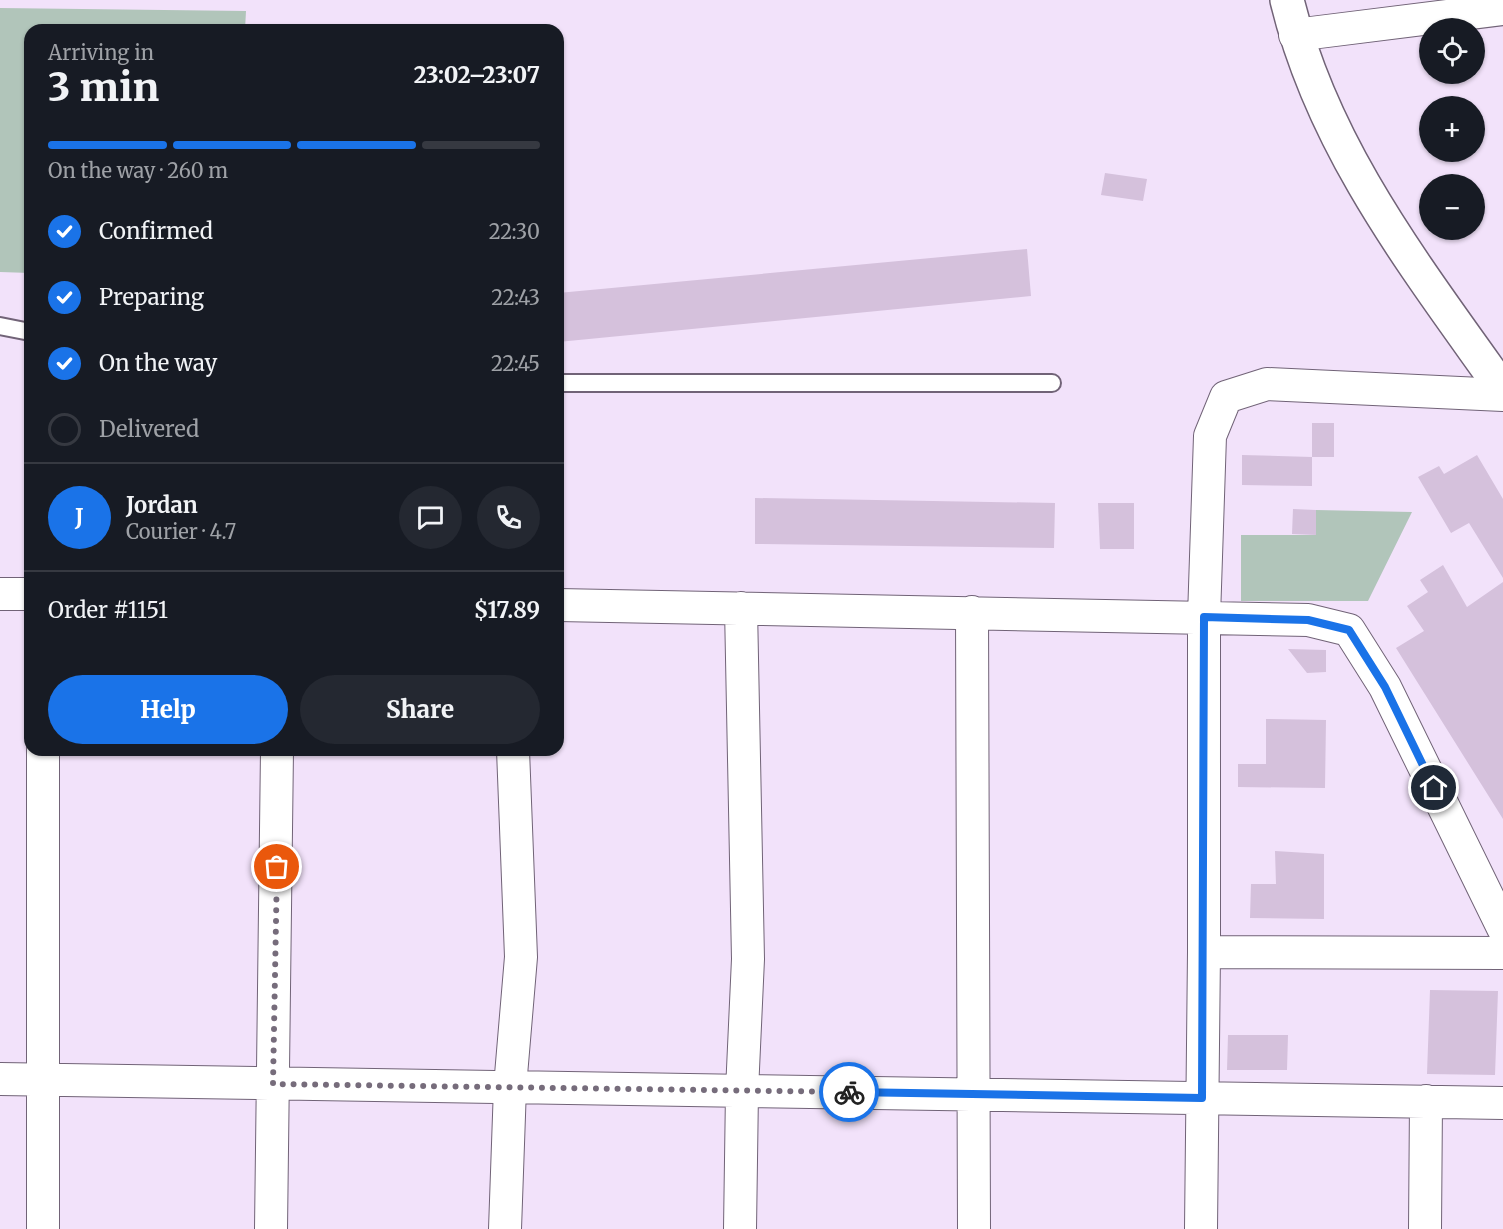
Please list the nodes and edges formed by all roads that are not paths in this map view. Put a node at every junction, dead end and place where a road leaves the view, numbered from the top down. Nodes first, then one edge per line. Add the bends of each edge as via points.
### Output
1 (1287, 0) edge
2 (1503, 9) edge
3 (1295, 35) junction
4 (0, 326) edge
5 (24, 331) edge
6 (564, 383) edge
7 (1052, 383) dead end
8 (1503, 390) edge
9 (1503, 395) edge
10 (0, 594) edge
11 (24, 594) edge
12 (564, 605) edge
13 (741, 608) junction
14 (972, 612) junction
15 (1204, 617) junction
16 (43, 756) edge
17 (277, 756) edge
18 (513, 756) edge
19 (1503, 928) edge
20 (1204, 952) junction
21 (1503, 953) edge
22 (0, 1080) edge
23 (43, 1080) junction
24 (273, 1084) junction
25 (510, 1087) junction
26 (742, 1091) junction
27 (973, 1095) junction
28 (1202, 1098) junction
29 (1426, 1101) junction
30 (1503, 1103) edge
31 (43, 1229) edge
32 (271, 1229) edge
33 (505, 1229) edge
34 (741, 1229) edge
35 (974, 1229) edge
36 (1201, 1229) edge
37 (1425, 1229) edge

1 - 3 main road
2 - 3 street
3 - 8 main road via 1312,86 1350,164 1398,242
4 - 5 lane
6 - 7 lane
9 - 15 street via 1267,384 1226,397 1210,435
10 - 11 street
12 - 13 street
13 - 14 street
13 - 26 street via 748,958
14 - 15 street
14 - 27 street
15 - 19 street via 1308,620 1349,630 1385,687
15 - 20 street
16 - 23 street
17 - 24 street
18 - 25 street via 521,957
20 - 21 street
20 - 28 street
22 - 23 street
23 - 24 street
23 - 31 street
24 - 25 street
24 - 32 street
25 - 26 street
25 - 33 street
26 - 27 street
26 - 34 street
27 - 28 street
27 - 35 street
28 - 29 street
28 - 36 street
29 - 30 street
29 - 37 street

